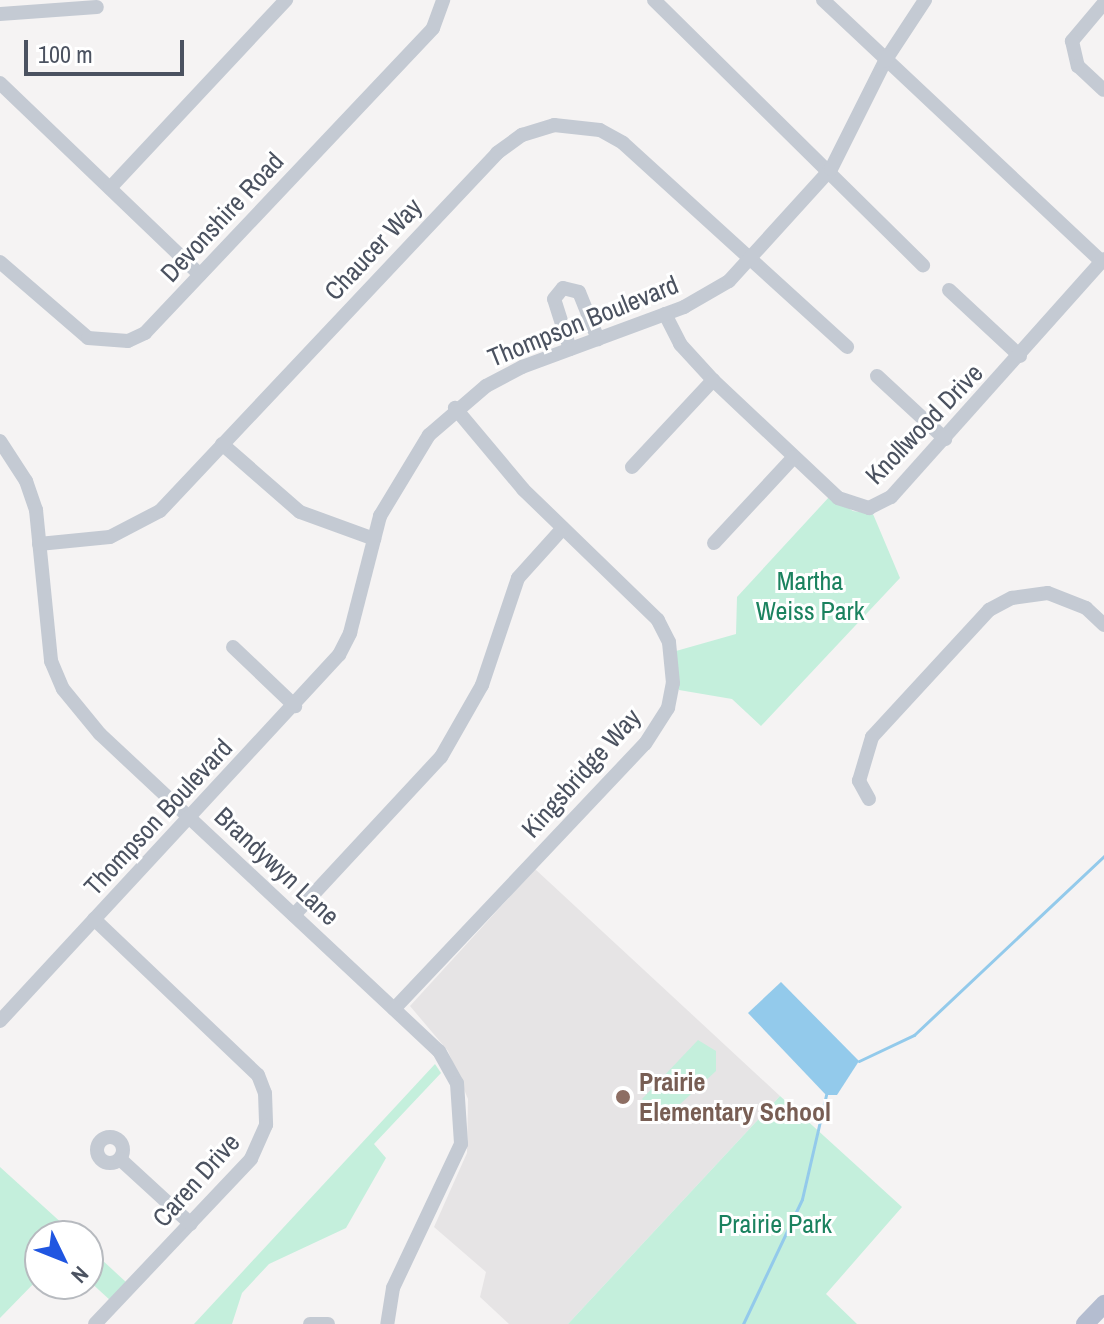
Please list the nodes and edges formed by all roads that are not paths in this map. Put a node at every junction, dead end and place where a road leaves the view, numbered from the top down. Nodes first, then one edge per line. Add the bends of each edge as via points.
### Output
1 (286, 0) edge
2 (443, 0) edge
3 (654, 0) edge
4 (823, 0) edge
5 (925, 0) edge
6 (1104, 3) edge
7 (97, 7) dead end
8 (0, 14) edge
9 (885, 61) junction
10 (0, 83) edge
11 (1104, 90) edge
12 (831, 169) junction
13 (110, 188) junction
14 (752, 259) junction
15 (1103, 260) edge
16 (1, 264) edge
17 (923, 265) dead end
18 (200, 275) junction
19 (949, 290) dead end
20 (665, 314) junction
21 (598, 339) junction
22 (847, 347) dead end
23 (570, 349) junction
24 (1020, 356) junction
25 (877, 376) dead end
26 (713, 380) junction
27 (455, 408) junction
28 (945, 439) junction
29 (0, 441) edge
30 (222, 444) junction
31 (794, 457) junction
32 (632, 467) dead end
33 (563, 528) junction
34 (374, 539) junction
35 (714, 543) dead end
36 (39, 544) junction
37 (1104, 625) edge
38 (233, 647) dead end
39 (295, 706) junction
40 (869, 799) dead end
41 (190, 817) junction
42 (294, 915) junction
43 (94, 919) junction
44 (394, 1009) junction
45 (0, 1021) edge
46 (120, 1159) dead end
47 (191, 1224) junction
48 (1104, 1304) edge
49 (95, 1324) edge
50 (310, 1324) edge
51 (328, 1324) edge
52 (387, 1324) edge
53 (1085, 1324) edge

1 - 13 street
2 - 18 street, Devonshire Road via 433,28
3 - 12 street
4 - 9 street
5 - 9 street, Thompson Boulevard
6 - 11 street via 1072,41 1078,66
7 - 8 street
9 - 12 street, Thompson Boulevard
9 - 15 street
10 - 13 street
12 - 14 street, Thompson Boulevard
12 - 17 street via 839,184
13 - 18 street
14 - 20 street, Thompson Boulevard via 709,295
14 - 22 street, Chaucer Way
14 - 30 street, Chaucer Way via 612,135 564,124 538,129 497,153
15 - 24 street, Knollwood Drive
16 - 18 street, Devonshire Road via 70,326 97,341 128,341 145,333
19 - 24 street
20 - 21 street, Thompson Boulevard
20 - 26 street, Knollwood Drive via 680,344
21 - 23 street, Thompson Boulevard
21 - 23 street via 579,292 563,288 554,299
23 - 27 street, Thompson Boulevard via 522,367
24 - 28 street, Knollwood Drive
25 - 28 street
26 - 31 street, Knollwood Drive
26 - 32 street
27 - 33 street, Kingsbridge Way
27 - 34 street, Thompson Boulevard via 406,466
28 - 31 street, Knollwood Drive via 891,497 869,508 838,498
29 - 36 street, Brandywyn Lane via 26,481
30 - 34 street via 300,512
30 - 36 street, Chaucer Way via 144,524 110,537
31 - 35 street
33 - 42 street via 518,578 482,685 441,757
33 - 44 street, Kingsbridge Way via 658,620 673,665 668,708 645,744
34 - 39 street, Thompson Boulevard via 350,633 339,655
36 - 41 street, Brandywyn Lane via 51,661 63,689 100,734
37 - 40 street via 1086,608 1048,593 1012,598 989,610 872,737 859,781
38 - 39 street
39 - 41 street, Thompson Boulevard
41 - 42 street, Brandywyn Lane
41 - 43 street, Thompson Boulevard
42 - 44 street, Brandywyn Lane
43 - 45 street, Thompson Boulevard
43 - 47 street, Caren Drive via 246,1061 265,1093 261,1142
44 - 52 street, Brandywyn Lane via 439,1051 457,1083 462,1115 461,1144 398,1276
46 - 47 street
47 - 49 street, Caren Drive
48 - 53 main road
50 - 51 street

